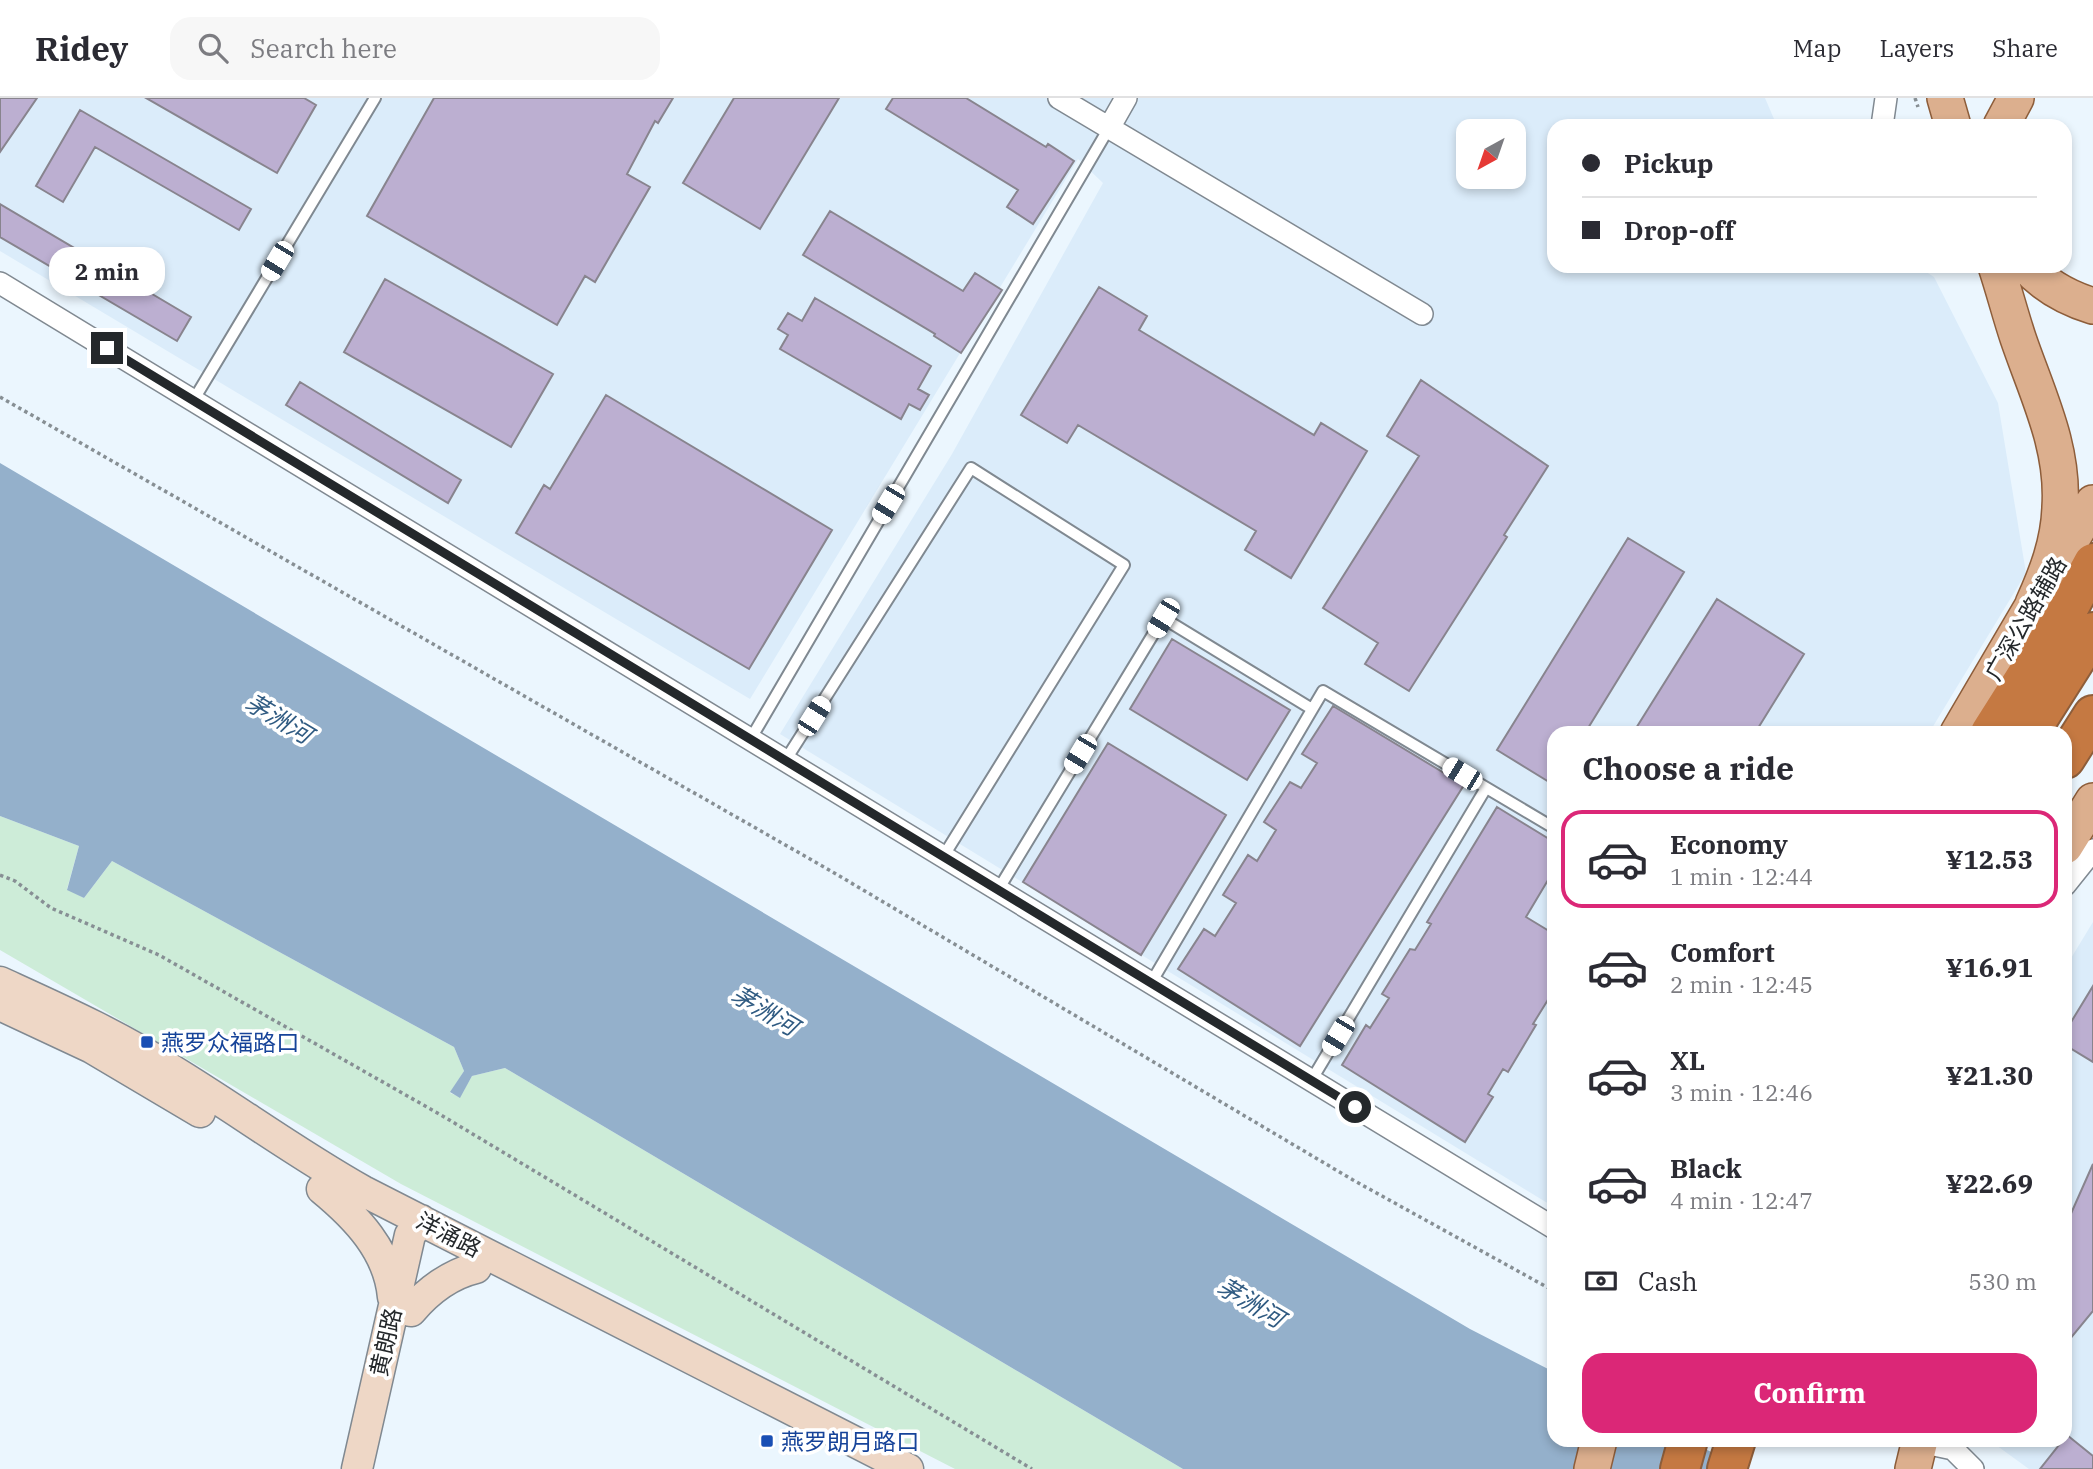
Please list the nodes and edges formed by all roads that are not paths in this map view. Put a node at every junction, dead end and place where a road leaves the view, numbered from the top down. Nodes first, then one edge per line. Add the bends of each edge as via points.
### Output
1 (375, 98) edge
2 (1059, 98) edge
3 (1126, 98) edge
4 (1886, 98) edge
5 (1945, 98) edge
6 (1883, 119) edge
7 (1951, 119) edge
8 (1109, 128) junction
9 (1998, 273) edge
10 (2033, 273) edge
11 (0, 283) edge
12 (2093, 306) edge
13 (1422, 314) dead end
14 (193, 401) junction
15 (2093, 503) edge
16 (2093, 563) edge
17 (2033, 604) junction
18 (2093, 632) edge
19 (1312, 709) junction
20 (2093, 715) edge
21 (1962, 726) edge
22 (1994, 726) edge
23 (2033, 726) edge
24 (750, 740) junction
25 (2072, 748) edge
26 (785, 761) junction
27 (1486, 788) junction
28 (2093, 801) edge
29 (1547, 824) edge
30 (2072, 835) edge
31 (2093, 850) edge
32 (943, 857) junction
33 (2072, 876) edge
34 (998, 890) junction
35 (0, 982) edge
36 (1151, 983) junction
37 (0, 1005) edge
38 (1311, 1081) junction
39 (322, 1189) junction
40 (1547, 1224) edge
41 (422, 1230) junction
42 (476, 1268) junction
43 (402, 1308) junction
44 (1597, 1447) edge
45 (1686, 1447) edge
46 (1734, 1447) edge
47 (1918, 1450) edge
48 (357, 1469) edge
49 (376, 1469) edge
50 (864, 1469) edge
51 (908, 1469) edge
52 (1592, 1469) edge
53 (1680, 1469) edge
54 (1727, 1469) edge
55 (1973, 1469) edge

1 - 14 lane
2 - 8 street
3 - 8 street
4 - 6 street
5 - 7 main road
8 - 13 street
8 - 24 lane
9 - 17 main road via 2053,436 2060,482 2055,543
10 - 12 main road via 2071,299
11 - 14 street
14 - 24 street
15 - 17 main road, 广深公路辅路
16 - 22 highway
17 - 21 main road, 广深公路辅路
18 - 23 highway
19 - 27 lane via 1323,691
19 - 34 lane via 1163,618
19 - 36 lane
20 - 25 highway
24 - 26 street
26 - 32 street
26 - 32 lane via 971,468 1124,565
27 - 29 lane
27 - 38 lane
28 - 30 main road
31 - 33 street
32 - 34 street
34 - 36 street
35 - 41 street, 洋涌路 via 145,1053
36 - 38 street
37 - 39 street, 洋涌路 via 92,1048
38 - 40 street
39 - 41 street, 洋涌路
39 - 43 street via 372,1241
41 - 42 street, 洋涌路
41 - 43 street, 黄朗路
41 - 51 street, 洋涌路
42 - 43 street
42 - 50 street, 洋涌路
43 - 48 street, 黄朗路
43 - 49 street, 黄朗路
44 - 52 main road
45 - 53 highway
46 - 54 highway
47 - 55 street via 1953,1449

